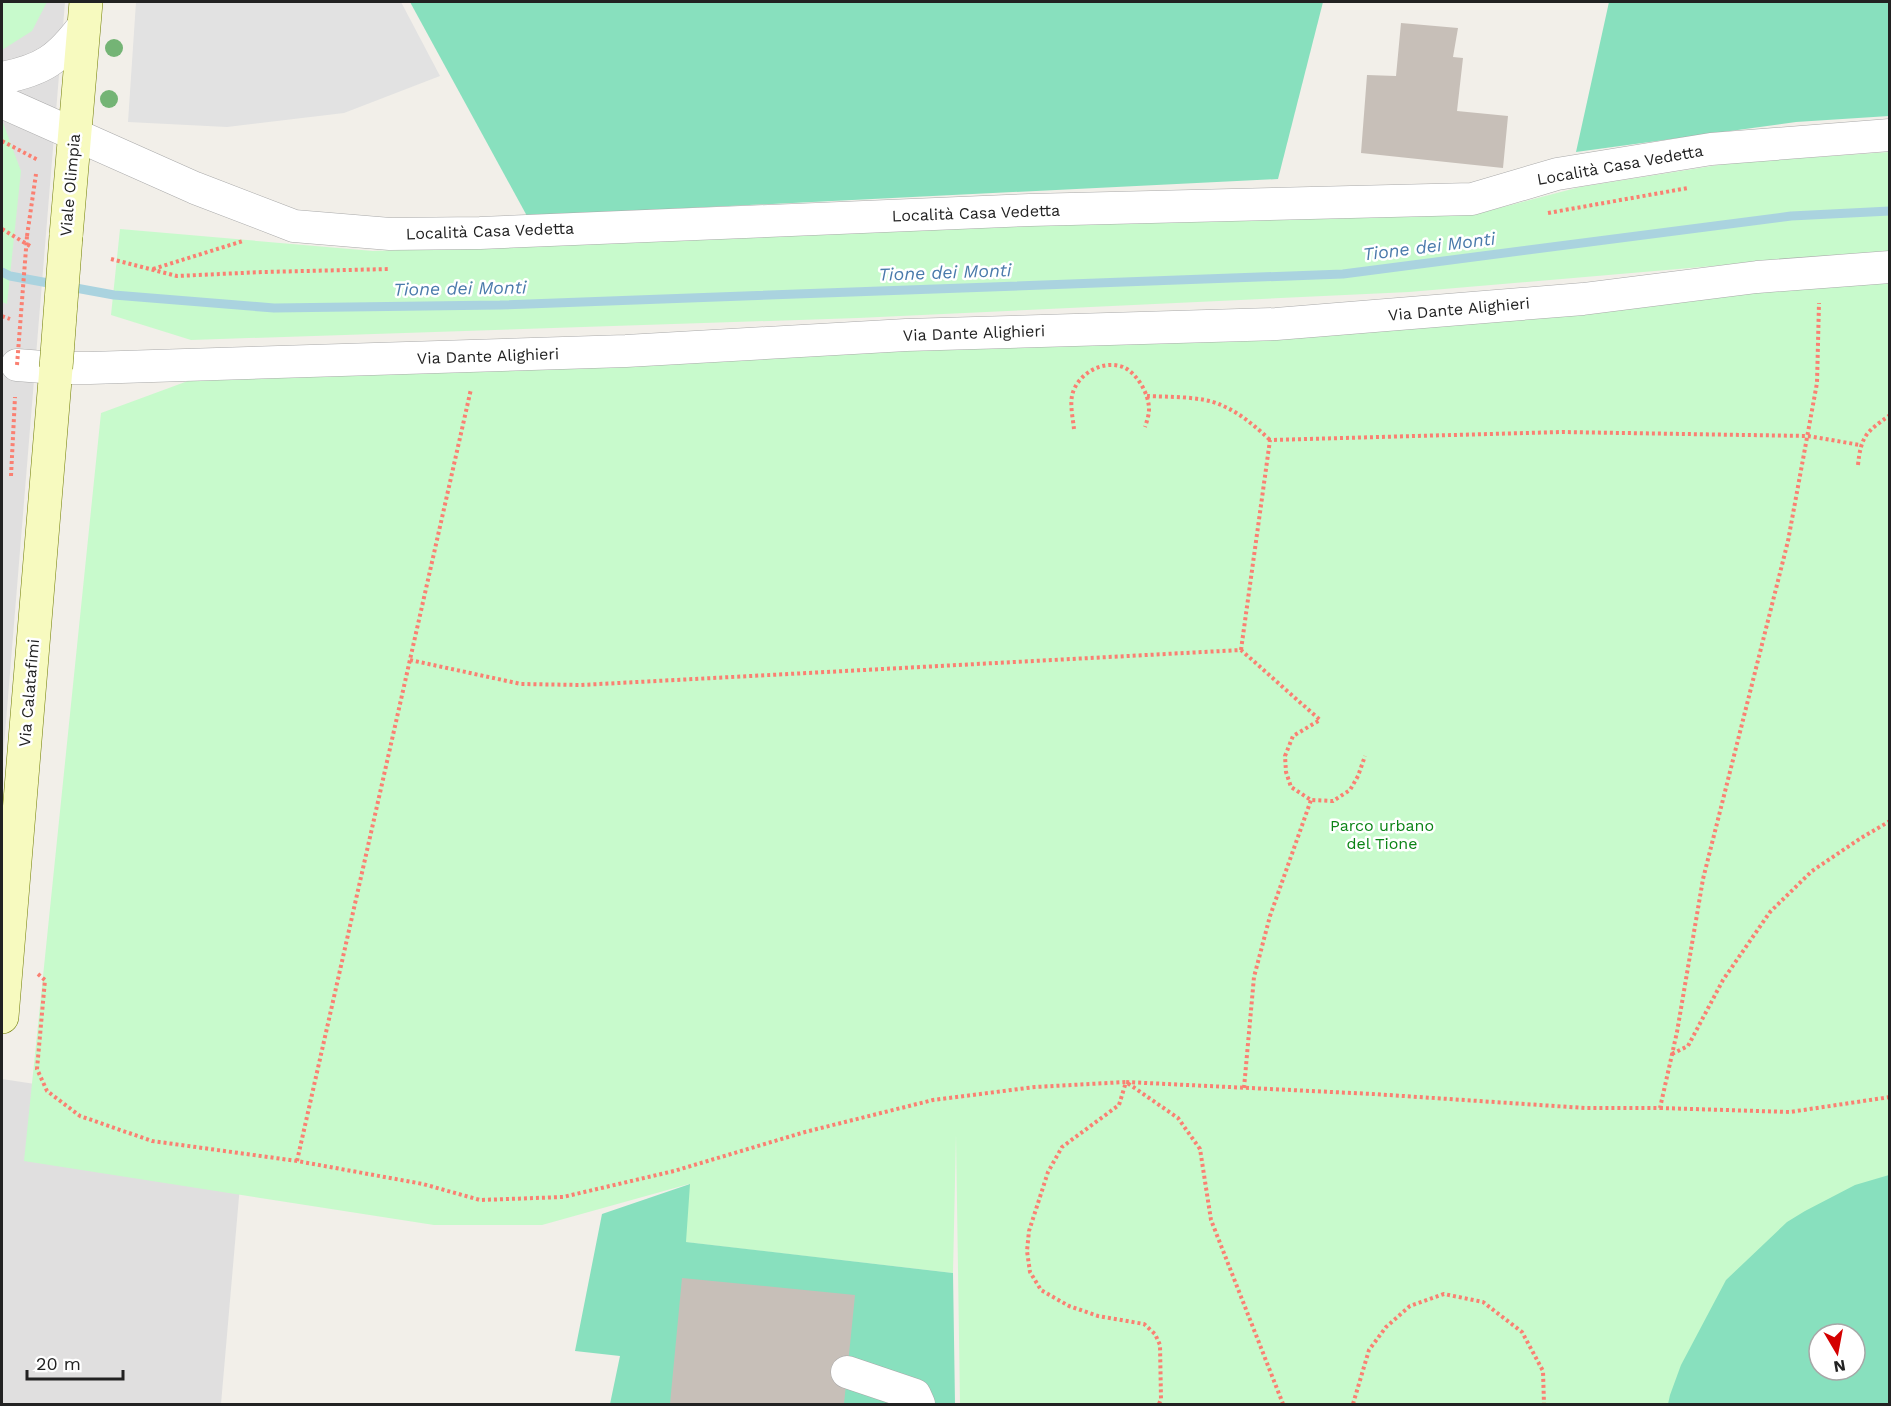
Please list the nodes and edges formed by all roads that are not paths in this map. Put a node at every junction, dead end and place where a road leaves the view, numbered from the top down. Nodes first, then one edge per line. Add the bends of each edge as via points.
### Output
1 (85, 13) edge
2 (2, 78) edge
3 (2, 102) edge
4 (1890, 135) edge
5 (75, 136) junction
6 (1890, 267) edge
7 (17, 365) road end
8 (56, 368) junction
9 (2, 1017) edge
10 (847, 1372) dead end
11 (919, 1404) edge

1 - 2 street via 65,49 53,60
1 - 5 main road, Viale Olimpia
3 - 5 street, Località Casa Vedetta
4 - 5 street, Località Casa Vedetta via 1711,149 1557,174 1472,199 1030,210 390,234 294,225
5 - 8 main road, Viale Olimpia, bridge
6 - 8 street, Via Dante Alighieri via 1757,277 1583,299 1276,324 906,335 626,351
7 - 8 street, Via Dante Alighieri
8 - 9 main road, Via Calatafimi
10 - 11 street via 915,1395

